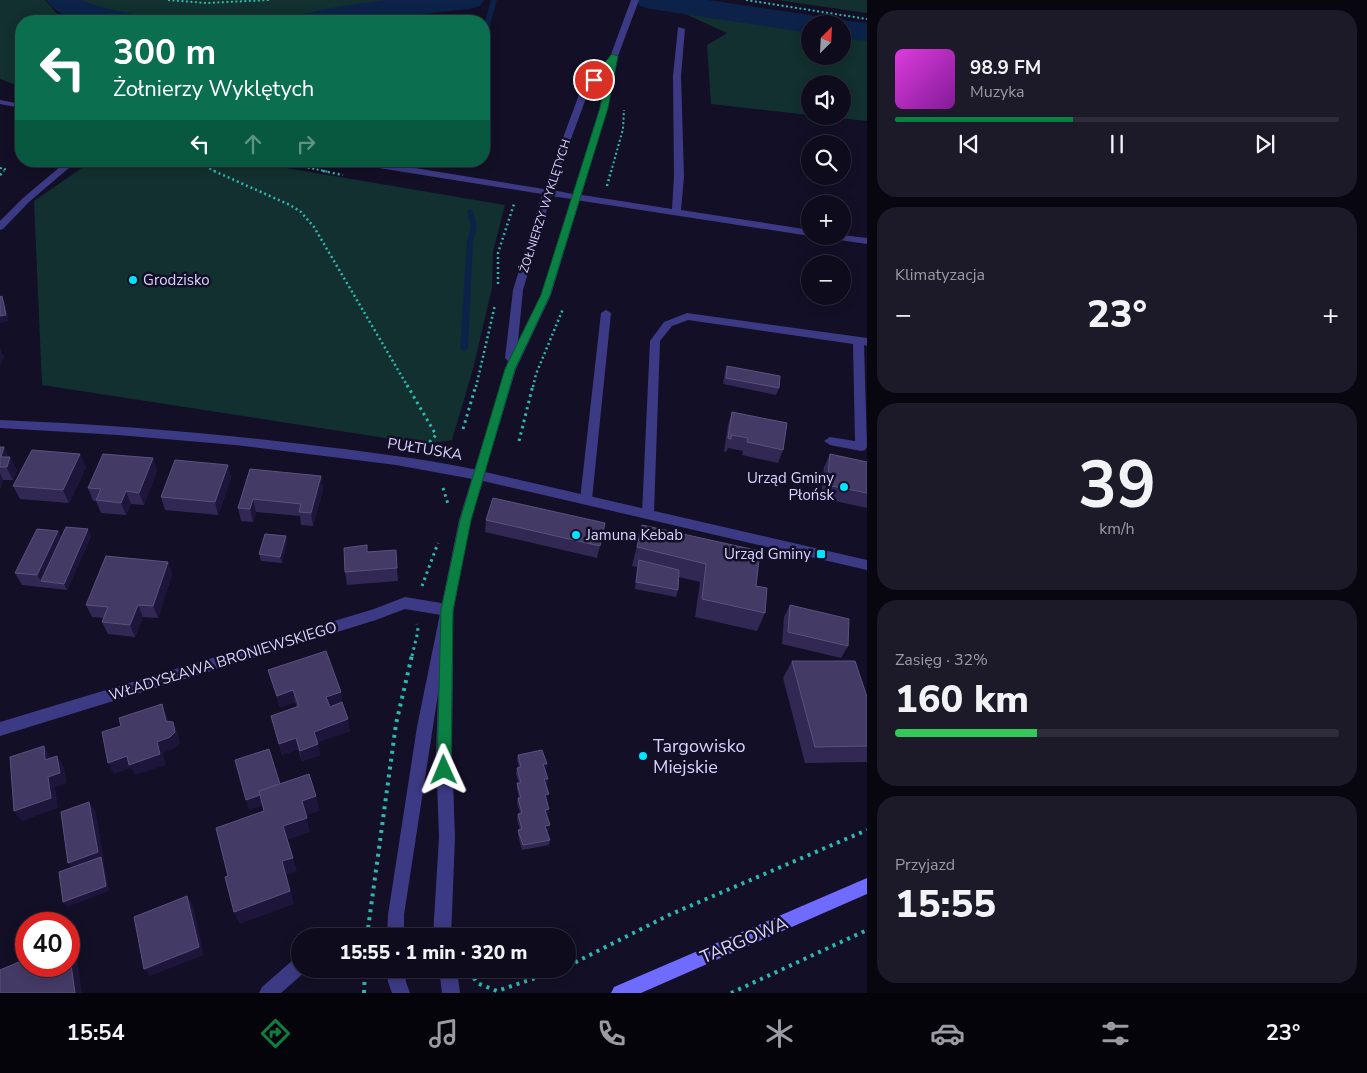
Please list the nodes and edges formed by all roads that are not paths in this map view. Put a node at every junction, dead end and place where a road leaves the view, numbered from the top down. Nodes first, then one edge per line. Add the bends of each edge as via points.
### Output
1 (635, 0) edge
2 (681, 30) dead end
3 (614, 56) junction
4 (0, 102) edge
5 (15, 105) edge
6 (66, 167) edge
7 (391, 167) edge
8 (547, 192) junction
9 (576, 197) junction
10 (676, 213) junction
11 (0, 227) edge
12 (801, 233) edge
13 (851, 239) edge
14 (867, 241) edge
15 (606, 313) dead end
16 (862, 341) edge
17 (510, 369) junction
18 (0, 424) edge
19 (830, 441) dead end
20 (478, 475) junction
21 (586, 498) junction
22 (648, 513) junction
23 (867, 565) edge
24 (447, 610) junction
25 (0, 729) edge
26 (867, 886) edge
27 (395, 928) edge
28 (442, 928) edge
29 (291, 973) edge
30 (397, 978) edge
31 (449, 978) edge
32 (268, 993) edge
33 (401, 993) edge
34 (451, 993) edge
35 (620, 993) edge

1 - 3 street, ŻOŁNIERZY WYKLĘTYCH
2 - 10 street via 676,76 679,177
3 - 8 street, ŻOŁNIERZY WYKLĘTYCH via 584,92
3 - 9 street, ŻOŁNIERZY WYKLĘTYCH via 604,108
4 - 5 street
6 - 11 street
7 - 8 street
8 - 9 street
8 - 17 street, ŻOŁNIERZY WYKLĘTYCH via 518,290
9 - 10 street
9 - 17 street, ŻOŁNIERZY WYKLĘTYCH via 546,295
10 - 12 street
13 - 14 street
15 - 21 street
16 - 19 street via 861,447
16 - 22 street via 687,316 668,324 655,341
17 - 20 street, ŻOŁNIERZY WYKLĘTYCH
18 - 20 street, PUŁTUSKA via 145,431 418,464
20 - 21 street, PUŁTUSKA
20 - 24 street, ŻOŁNIERZY WYKLĘTYCH via 465,520
21 - 22 street, PUŁTUSKA
22 - 23 street, PUŁTUSKA
24 - 25 street, WŁADYSŁAWA BRONIEWSKIEGO via 405,604
24 - 27 street, ŻOŁNIERZY WYKLĘTYCH via 424,727
24 - 28 street, ŻOŁNIERZY WYKLĘTYCH via 444,754 447,837
26 - 35 main road, TARGOWA
29 - 32 street
30 - 33 street
31 - 34 street

